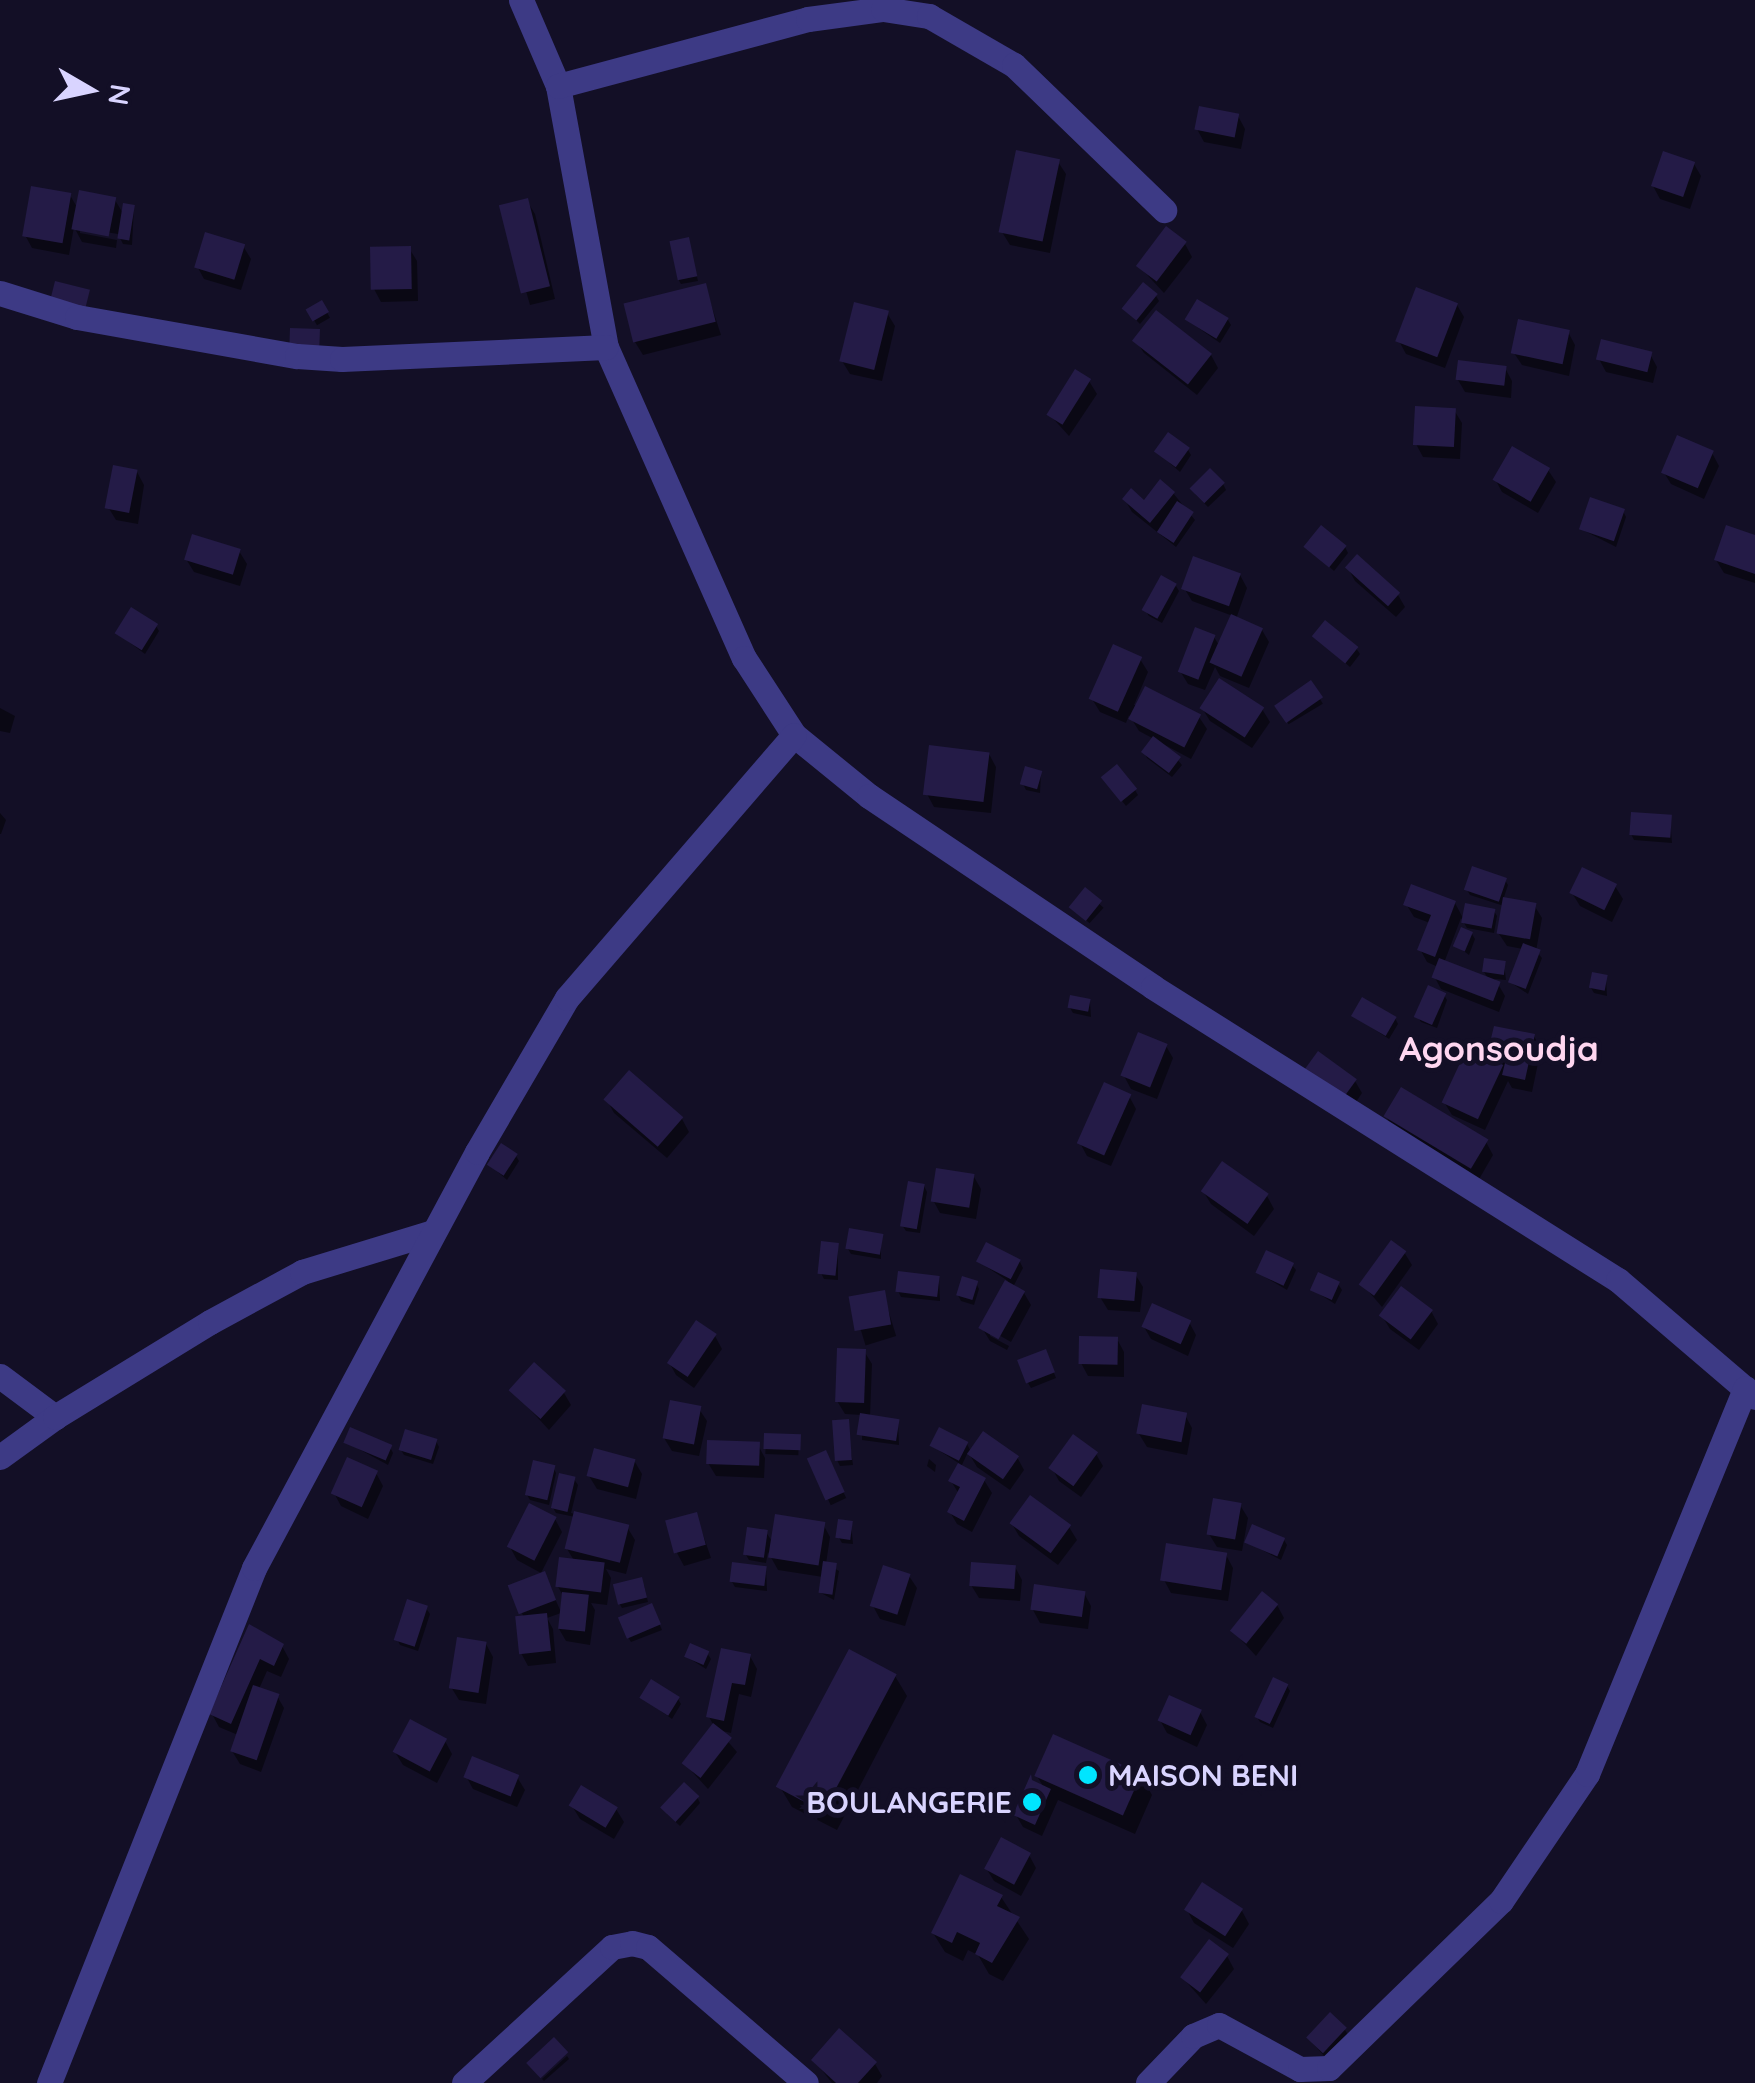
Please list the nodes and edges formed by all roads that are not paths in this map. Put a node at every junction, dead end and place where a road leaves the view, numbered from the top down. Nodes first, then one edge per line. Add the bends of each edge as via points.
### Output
1 (521, 0) edge
2 (558, 86) junction
3 (1164, 210) dead end
4 (0, 293) edge
5 (606, 347) junction
6 (794, 735) junction
7 (434, 1232) junction
8 (0, 1376) edge
9 (1750, 1393) edge
10 (55, 1417) junction
11 (0, 1458) edge
12 (48, 2083) edge
13 (464, 2083) edge
14 (806, 2083) edge
15 (1148, 2083) edge

1 - 2 street
2 - 3 street via 808,19 883,9 929,16 1014,65
2 - 5 street
4 - 5 street via 76,317 297,356
5 - 6 street via 744,658
6 - 7 street via 568,998
6 - 9 street via 869,796 1152,987 1618,1280
7 - 10 street via 302,1272
7 - 12 street via 254,1568
8 - 10 street
9 - 15 street via 1587,1774 1501,1902 1330,2068 1300,2069 1219,2026 1192,2036
10 - 11 street
13 - 14 street via 612,1947 632,1943 648,1947

